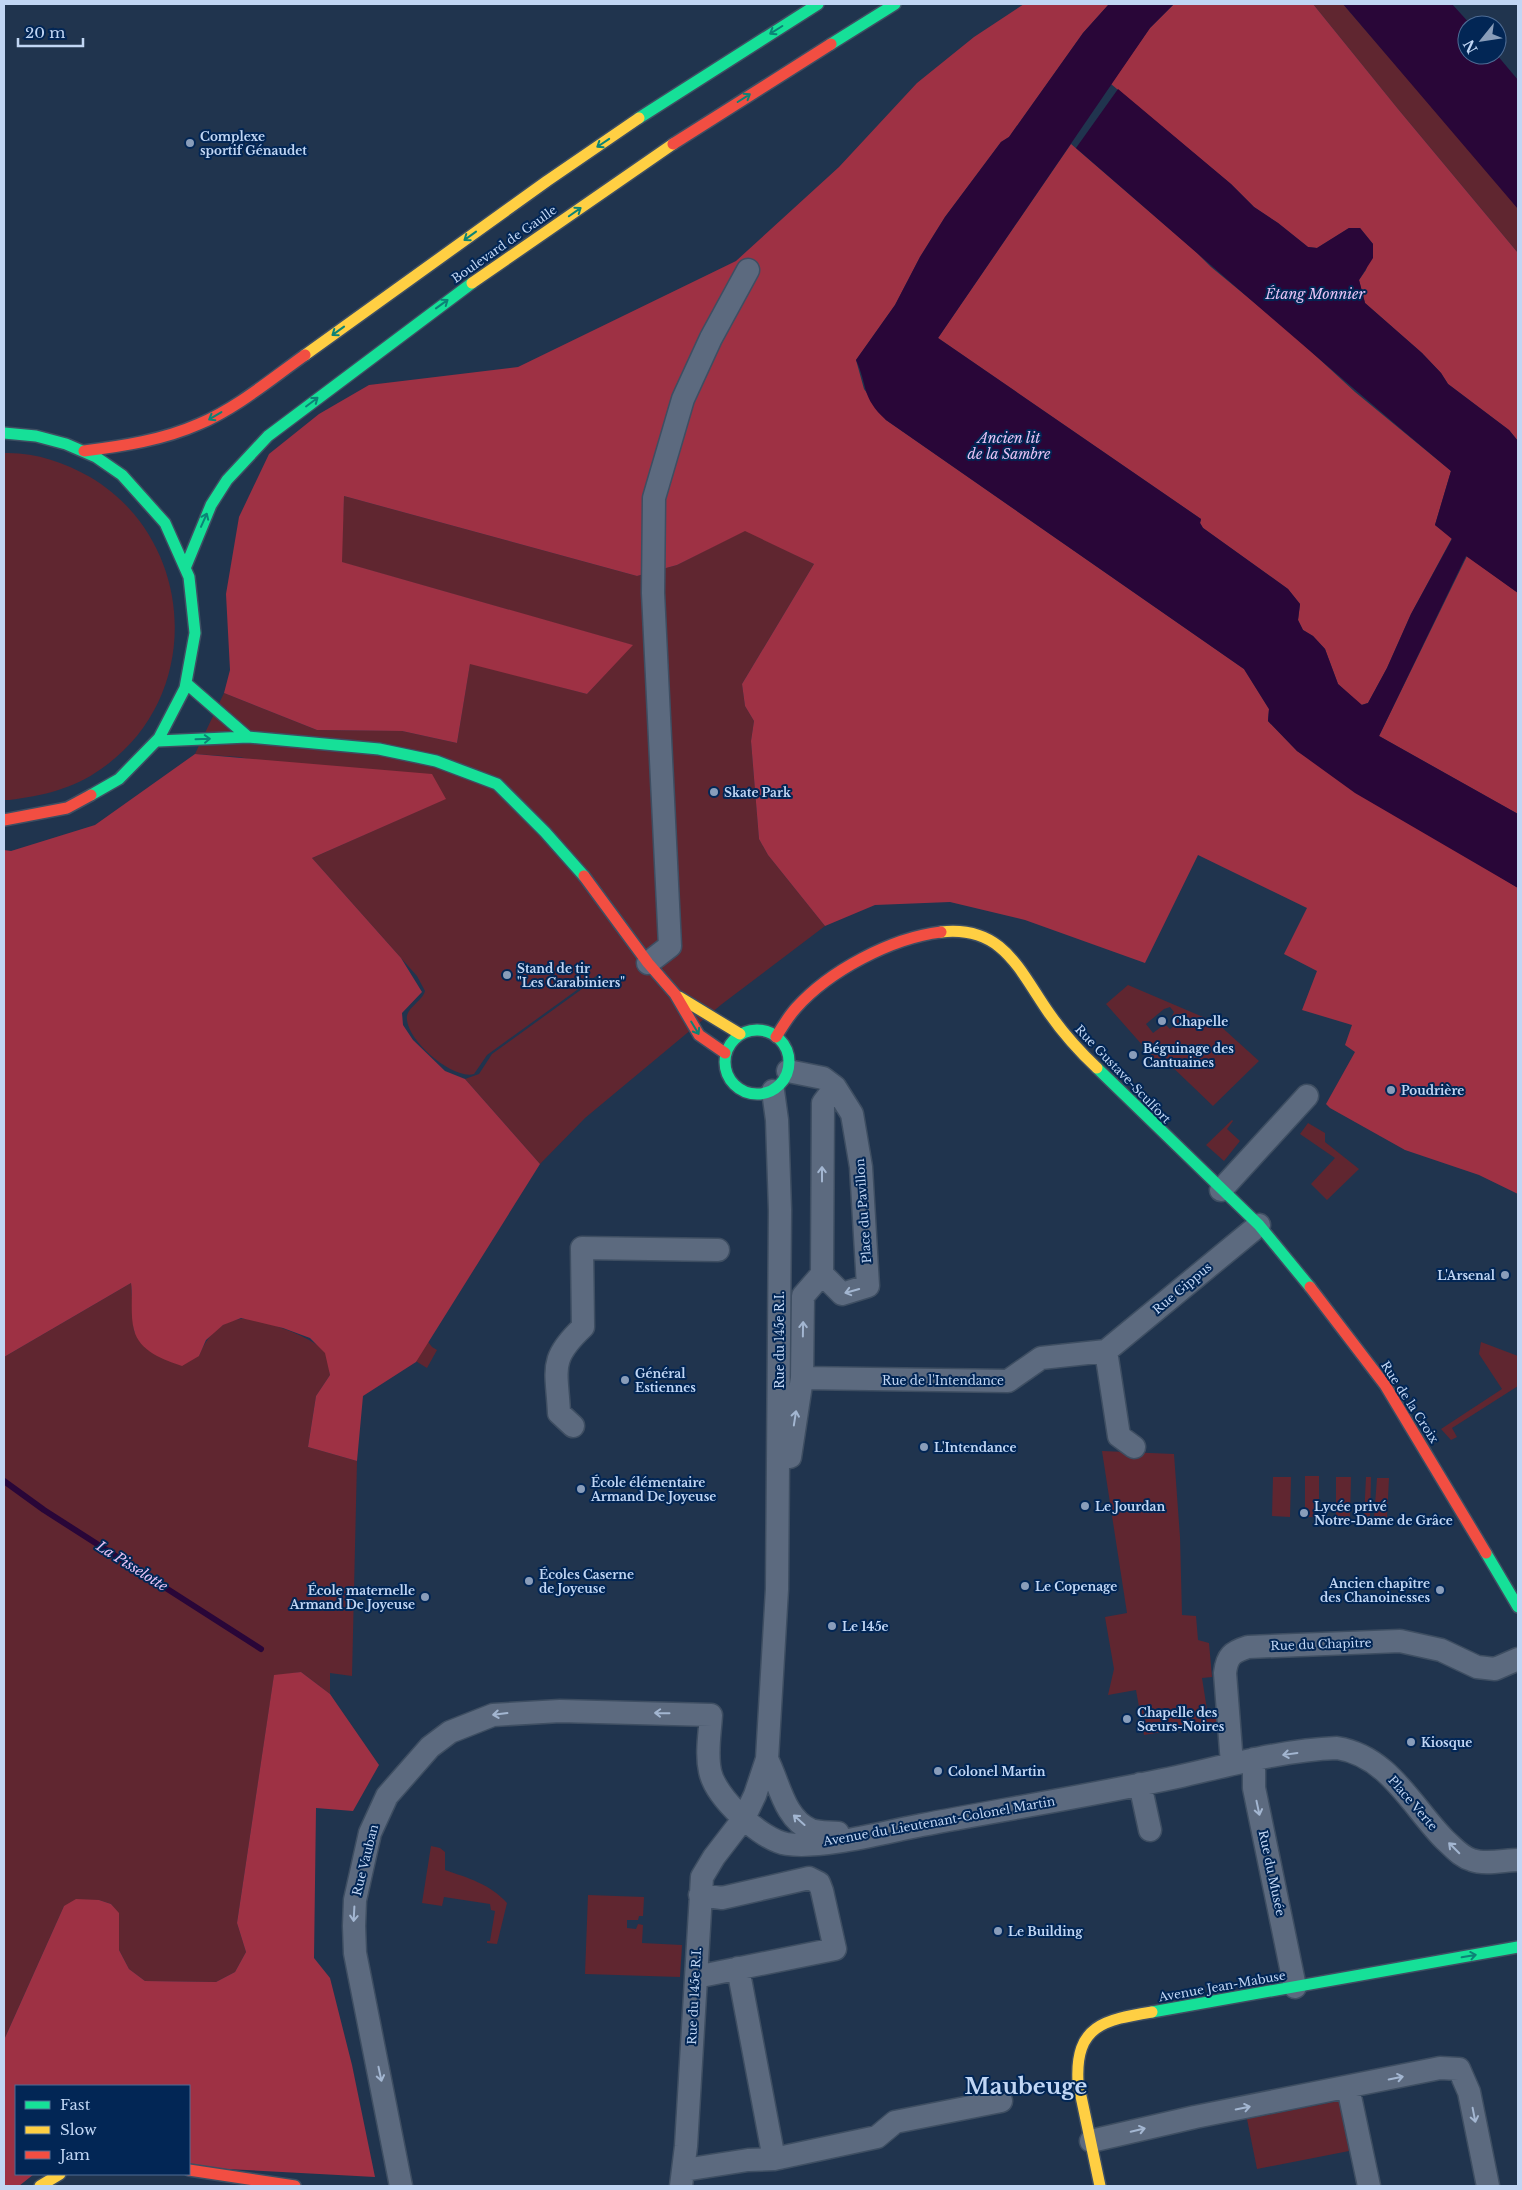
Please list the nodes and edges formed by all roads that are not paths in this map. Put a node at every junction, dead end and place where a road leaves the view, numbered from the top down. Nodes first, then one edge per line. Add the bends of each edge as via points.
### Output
1 (818, 4) edge
2 (895, 4) edge
3 (748, 270) dead end
4 (4, 433) edge
5 (84, 451) junction
6 (186, 566) junction
7 (187, 684) junction
8 (248, 737) junction
9 (158, 740) junction
10 (4, 820) edge
11 (648, 963) junction
12 (675, 994) junction
13 (740, 1034) junction
14 (776, 1037) junction
15 (725, 1053) junction
16 (788, 1071) junction
17 (835, 1087) junction
18 (773, 1091) junction
19 (1308, 1096) dead end
20 (1222, 1190) junction
21 (1259, 1225) junction
22 (718, 1250) dead end
23 (822, 1274) junction
24 (1106, 1351) junction
25 (802, 1378) junction
26 (573, 1426) dead end
27 (1134, 1447) dead end
28 (777, 1589) junction
29 (1518, 1608) edge
30 (1518, 1659) edge
31 (1325, 1749) joint
32 (767, 1759) junction
33 (1254, 1759) junction
34 (1232, 1764) junction
35 (1140, 1784) junction
36 (744, 1818) junction
37 (1150, 1830) dead end
38 (861, 1836) junction
39 (1508, 1860) edge
40 (700, 1895) junction
41 (1482, 1941) dead end
42 (1518, 1947) edge
43 (738, 1968) junction
44 (1369, 1973) junction
45 (696, 1977) junction
46 (1296, 1987) junction
47 (1348, 2087) junction
48 (1001, 2101) dead end
49 (1090, 2141) junction
50 (774, 2159) junction
51 (190, 2170) edge
52 (58, 2175) edge
53 (682, 2178) edge
54 (40, 2186) edge
55 (296, 2186) edge
56 (401, 2186) edge
57 (1100, 2186) edge
58 (1369, 2186) edge
59 (1488, 2186) edge

1 -> 5 main road, Boulevard de Gaulle via 546,181 256,390 216,415 201,424 150,441
6 -> 2 main road, Boulevard de Gaulle via 211,505 227,480 268,436 458,292 678,140
3 - 11 street via 683,399 654,498 653,593 670,946
4 - 5 main road via 52,439
5 - 6 main road via 136,486 174,537
6 - 7 main road via 196,624
7 - 8 main road
7 - 9 main road via 175,713
9 -> 8 main road
8 - 11 main road via 379,749 436,761 497,784 585,876
9 - 10 main road via 139,763 91,798 64,810
11 - 12 main road
12 - 13 main road
12 -> 15 main road via 699,1035
13 - 14 main road via 754,1030
13 - 15 main road
14 - 16 main road via 785,1046 789,1058
14 - 20 main road, Rue Gustave-Sculfort via 798,1006 868,955 889,945 935,933 976,933 1002,947 1016,961 1057,1025 1078,1050
15 - 18 main road via 729,1079 738,1089 761,1095
16 - 17 street via 823,1078
16 - 18 main road via 782,1084
23 -> 17 street via 823,1103
17 -> 23 street, Place du Pavillon via 852,1114 861,1167 868,1286 842,1294
18 - 28 street, Rue du 145e R.I. via 780,1210
19 - 20 street
20 - 21 main road, Rue Gustave-Sculfort
21 - 24 street, Rue Gippus
21 - 29 main road, Rue de la Croix via 1385,1384
22 - 26 street via 582,1248 582,1327 564,1345 556,1362 559,1413
25 -> 23 street via 803,1296
24 - 25 street, Rue de l'Intendance via 1041,1358 1008,1381
24 - 27 street via 1119,1436
28 -> 25 street, Rue du 145e R.I. via 791,1444
28 - 32 street, Rue du 145e R.I.
30 - 34 street, Rue du Chapitre via 1495,1669 1478,1667 1441,1650 1400,1641 1239,1650 1226,1662 1225,1673
31 -> 33 street, Avenue du Lieutenant-Colonel Martin
39 -> 31 street, Place Verte via 1474,1861 1460,1854 1434,1829 1396,1779 1371,1761 1346,1750
32 - 36 street, Rue du 145e R.I.
38 -> 32 street via 811,1830 796,1819 782,1799
33 - 34 street, Avenue du Lieutenant-Colonel Martin
33 -> 46 street, Rue du Musée via 1254,1788
34 - 35 street, Avenue du Lieutenant-Colonel Martin
35 - 37 street
35 - 38 street, Avenue du Lieutenant-Colonel Martin
36 - 38 street, Avenue du Lieutenant-Colonel Martin via 765,1835 786,1844 815,1844
36 - 40 street, Rue du 145e R.I. via 702,1877
36 -> 56 street, Rue Vauban via 720,1791 710,1772 711,1715 560,1711 493,1715 450,1732 430,1747 387,1796 370,1833 355,1900 355,1953
40 - 43 street via 722,1898 810,1878 819,1884 835,1949
40 - 45 street, Rue du 145e R.I.
41 - 44 main road
44 -> 42 main road, Avenue Jean-Mabuse
43 - 45 street
43 - 50 street
44 - 46 main road, Avenue Jean-Mabuse
45 - 53 street, Rue du 145e R.I.
46 - 49 main road, Avenue Jean-Mabuse via 1112,2018 1102,2023 1087,2036 1079,2055
49 -> 47 street
47 - 58 street
47 -> 59 street via 1440,2068 1459,2069 1469,2092
48 - 50 street via 895,2122 877,2137
49 - 57 main road, Avenue Jean-Mabuse
50 - 53 street via 748,2160
51 - 55 main road
52 - 54 main road

